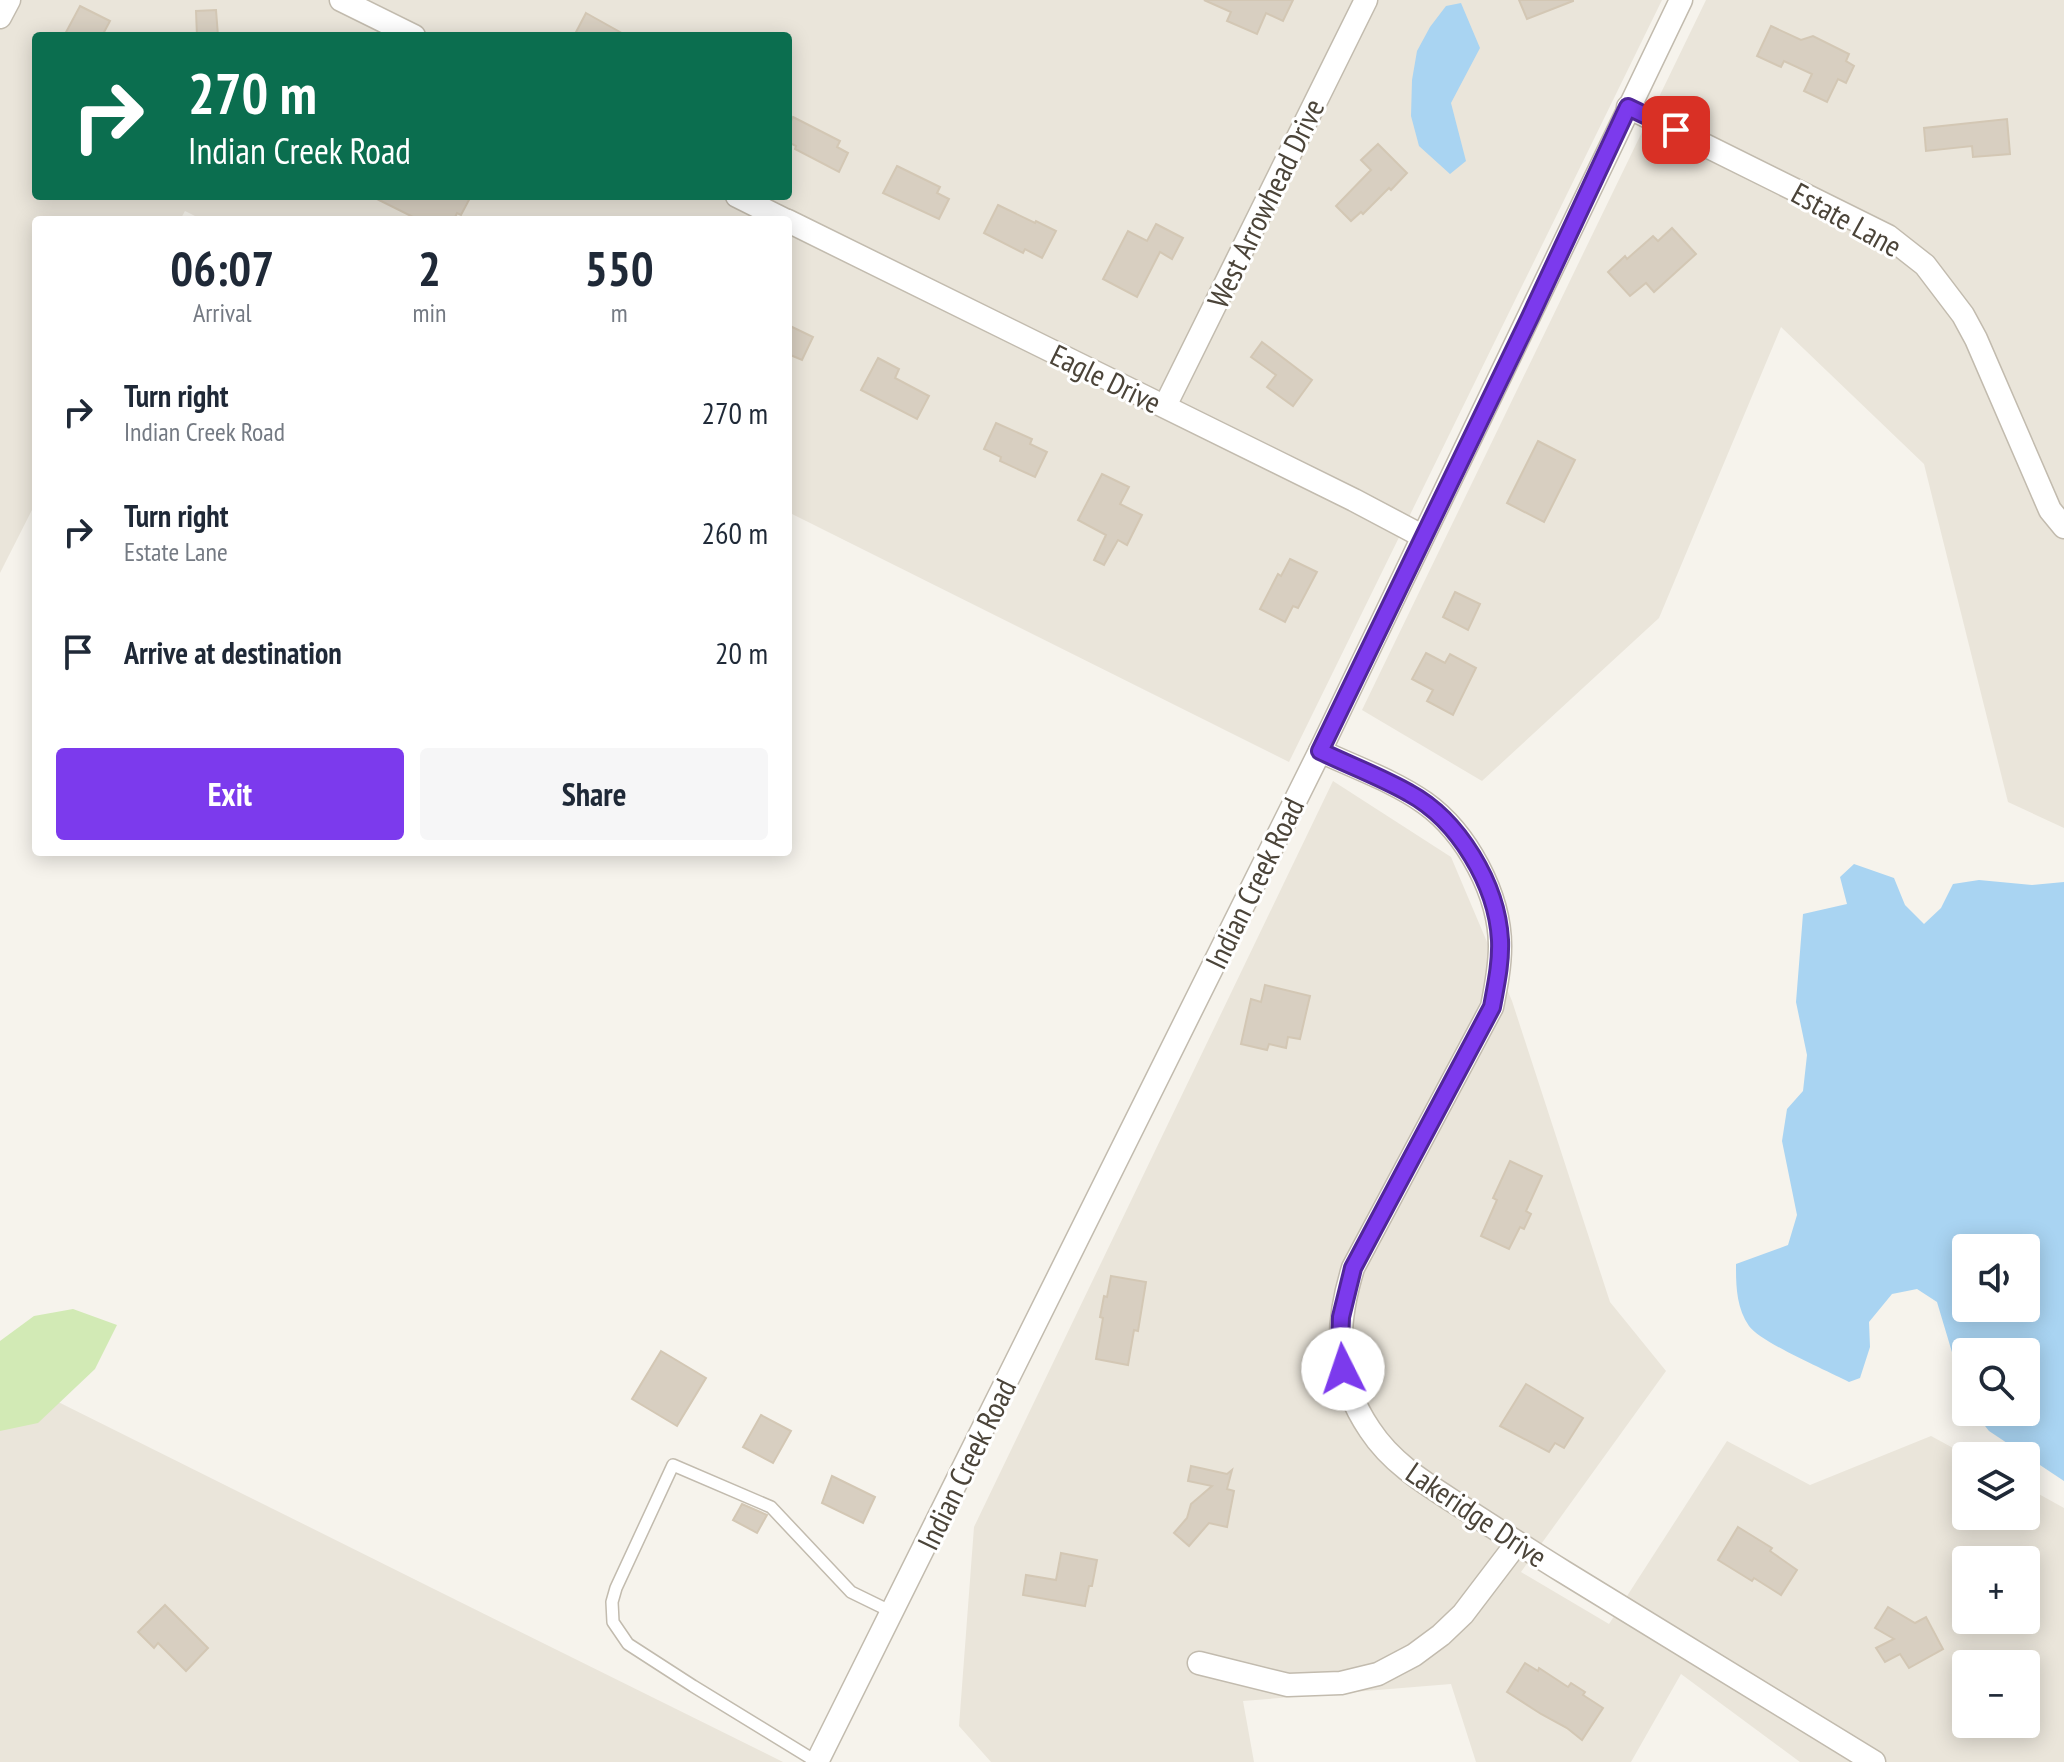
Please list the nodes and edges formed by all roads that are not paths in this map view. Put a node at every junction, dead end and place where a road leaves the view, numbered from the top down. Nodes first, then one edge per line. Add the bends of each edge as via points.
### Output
1 (9, 0) edge
2 (341, 0) edge
3 (1366, 0) edge
4 (1681, 0) edge
5 (0, 17) edge
6 (406, 32) edge
7 (1628, 107) junction
8 (745, 200) edge
9 (776, 216) edge
10 (792, 224) edge
11 (1165, 406) junction
12 (2064, 527) edge
13 (1422, 536) junction
14 (1320, 751) junction
15 (1517, 1543) junction
16 (892, 1612) junction
17 (1199, 1663) dead end
18 (817, 1762) edge
19 (1874, 1762) edge

1 - 5 street
2 - 6 street
3 - 11 street, West Arrowhead Drive
4 - 7 street, Indian Creek Road
7 - 12 street, Estate Lane via 1888,236 1925,265 1976,339 2050,510
7 - 13 street, Indian Creek Road
8 - 9 street, Eagle Drive
10 - 11 street, Eagle Drive
11 - 13 street, Eagle Drive
13 - 14 street, Indian Creek Road
14 - 15 street, Lakeridge Drive via 1410,793 1445,821 1477,863 1498,922 1499,967 1492,1007 1353,1268 1340,1343 1343,1369 1360,1414 1388,1452 1408,1472
14 - 16 street, Indian Creek Road
15 - 17 street via 1441,1635 1378,1674 1341,1683 1288,1685
15 - 19 street, Lakeridge Drive
16 - 18 street, Indian Creek Road
16 - 18 lane via 851,1592 771,1507 673,1465 616,1588 613,1622 628,1644

